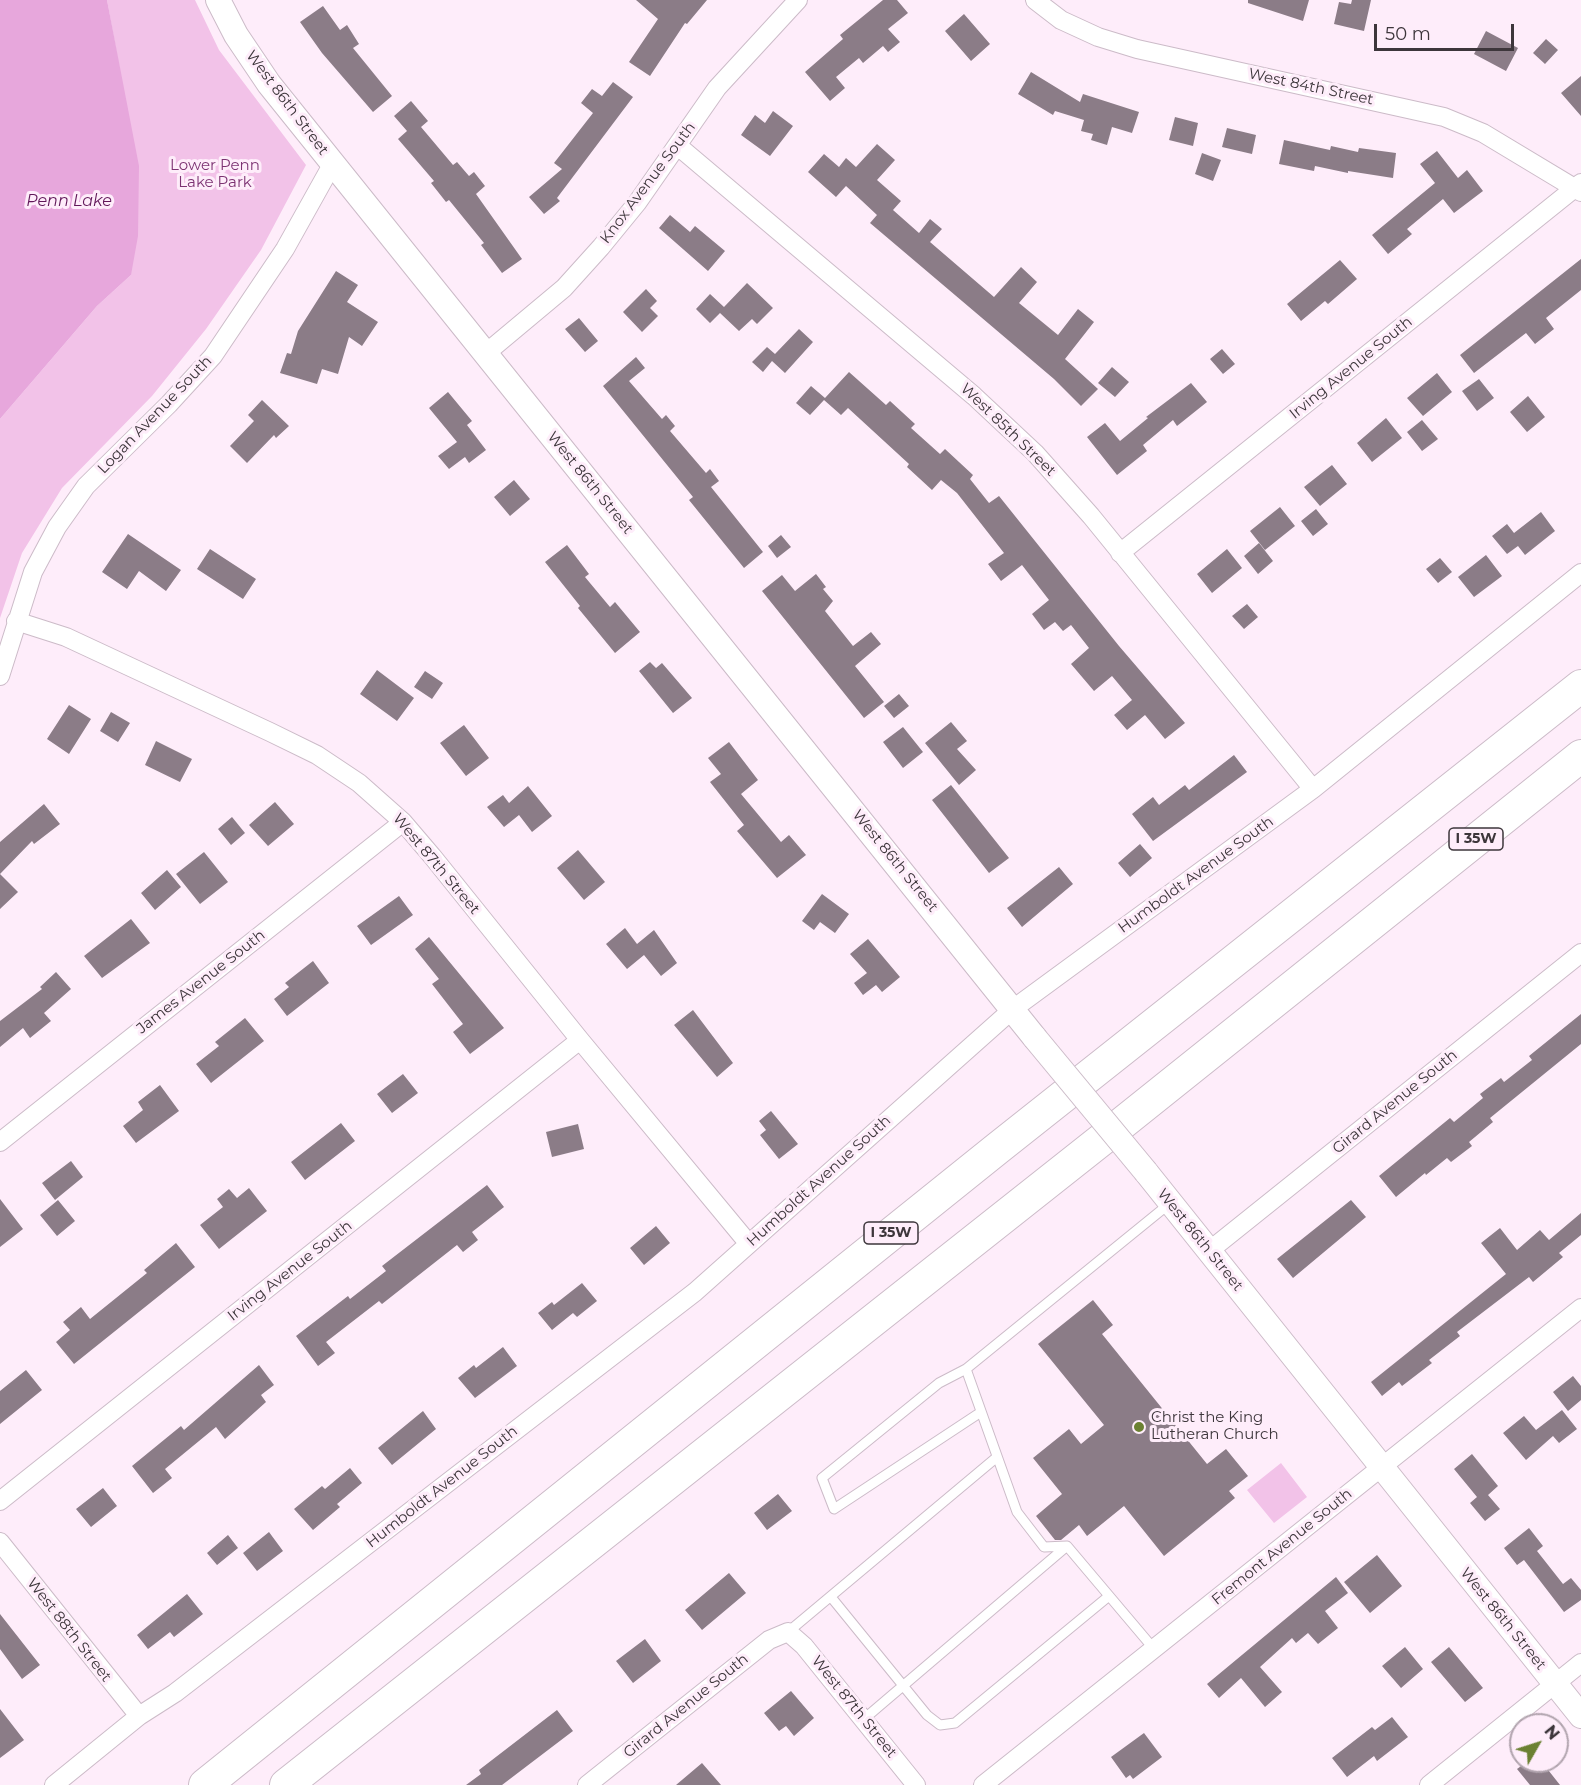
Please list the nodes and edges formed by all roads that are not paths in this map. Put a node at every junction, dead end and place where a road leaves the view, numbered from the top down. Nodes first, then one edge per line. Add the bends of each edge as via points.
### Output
1 (218, 0) edge
2 (798, 0) edge
3 (1035, 0) edge
4 (678, 146) junction
5 (333, 163) junction
6 (1579, 188) edge
7 (485, 354) junction
8 (1120, 553) junction
9 (1581, 573) edge
10 (16, 621) junction
11 (0, 676) edge
12 (1581, 686) edge
13 (1581, 756) edge
14 (1313, 789) junction
15 (403, 822) junction
16 (1581, 952) edge
17 (1013, 1009) junction
18 (580, 1040) junction
19 (0, 1142) edge
20 (1170, 1203) junction
21 (749, 1244) junction
22 (1209, 1251) junction
23 (1581, 1308) edge
24 (966, 1369) junction
25 (981, 1412) junction
26 (997, 1456) junction
27 (1382, 1467) junction
28 (0, 1502) edge
29 (0, 1542) edge
30 (1067, 1546) junction
31 (1109, 1596) junction
32 (831, 1597) junction
33 (788, 1632) junction
34 (1154, 1648) junction
35 (1581, 1663) edge
36 (1555, 1684) junction
37 (904, 1685) junction
38 (139, 1716) junction
39 (1581, 1716) edge
40 (864, 1719) junction
41 (54, 1785) edge
42 (205, 1785) edge
43 (285, 1785) edge
44 (587, 1785) edge
45 (916, 1785) edge
46 (983, 1785) edge
47 (1430, 1785) edge

1 - 5 street, West 86th Street via 269,84
2 - 4 street, Knox Avenue South via 717,88
3 - 6 street, West 84th Street via 1061,20 1098,38 1137,50 1444,117 1483,133
4 - 7 street, Knox Avenue South via 637,202 564,288
4 - 8 street, West 85th Street via 974,396 1035,453
5 - 7 street, West 86th Street
5 - 10 street, Logan Avenue South via 285,249 213,356 86,486 57,527 33,572
6 - 8 street, Irving Avenue South
7 - 17 street, West 86th Street
8 - 14 street, West 85th Street
9 - 14 street, Humboldt Avenue South
10 - 11 street, Logan Avenue South
10 - 15 street, West 87th Street via 66,637 317,755 359,783
12 - 42 highway, I 35W
13 - 43 highway, I 35W
14 - 17 street, Humboldt Avenue South
15 - 18 street, West 87th Street
15 - 19 street, James Avenue South
16 - 22 street, Girard Avenue South
17 - 20 street, West 86th Street, bridge
17 - 21 street, Humboldt Avenue South
18 - 21 street, West 87th Street
18 - 28 street, Irving Avenue South
20 - 22 street, West 86th Street
20 - 24 lane
21 - 38 street, Humboldt Avenue South via 686,1299 176,1693
22 - 27 street, West 86th Street
23 - 27 street, Fremont Avenue South
24 - 25 lane
24 - 25 lane via 939,1383 822,1478 834,1509
25 - 26 lane
26 - 30 lane via 1017,1512 1044,1547
26 - 32 lane
27 - 34 street, Fremont Avenue South
27 - 36 street, West 86th Street
29 - 38 street, West 88th Street
30 - 31 lane
30 - 37 lane
31 - 34 lane
31 - 37 lane via 954,1723 940,1725
32 - 33 lane
32 - 37 lane
33 - 40 street, West 87th Street
33 - 44 street, Girard Avenue South via 769,1640
34 - 46 street, Fremont Avenue South
35 - 36 street
36 - 39 street, West 86th Street
36 - 47 street
37 - 40 lane
38 - 41 street, Humboldt Avenue South
40 - 45 street, West 87th Street

